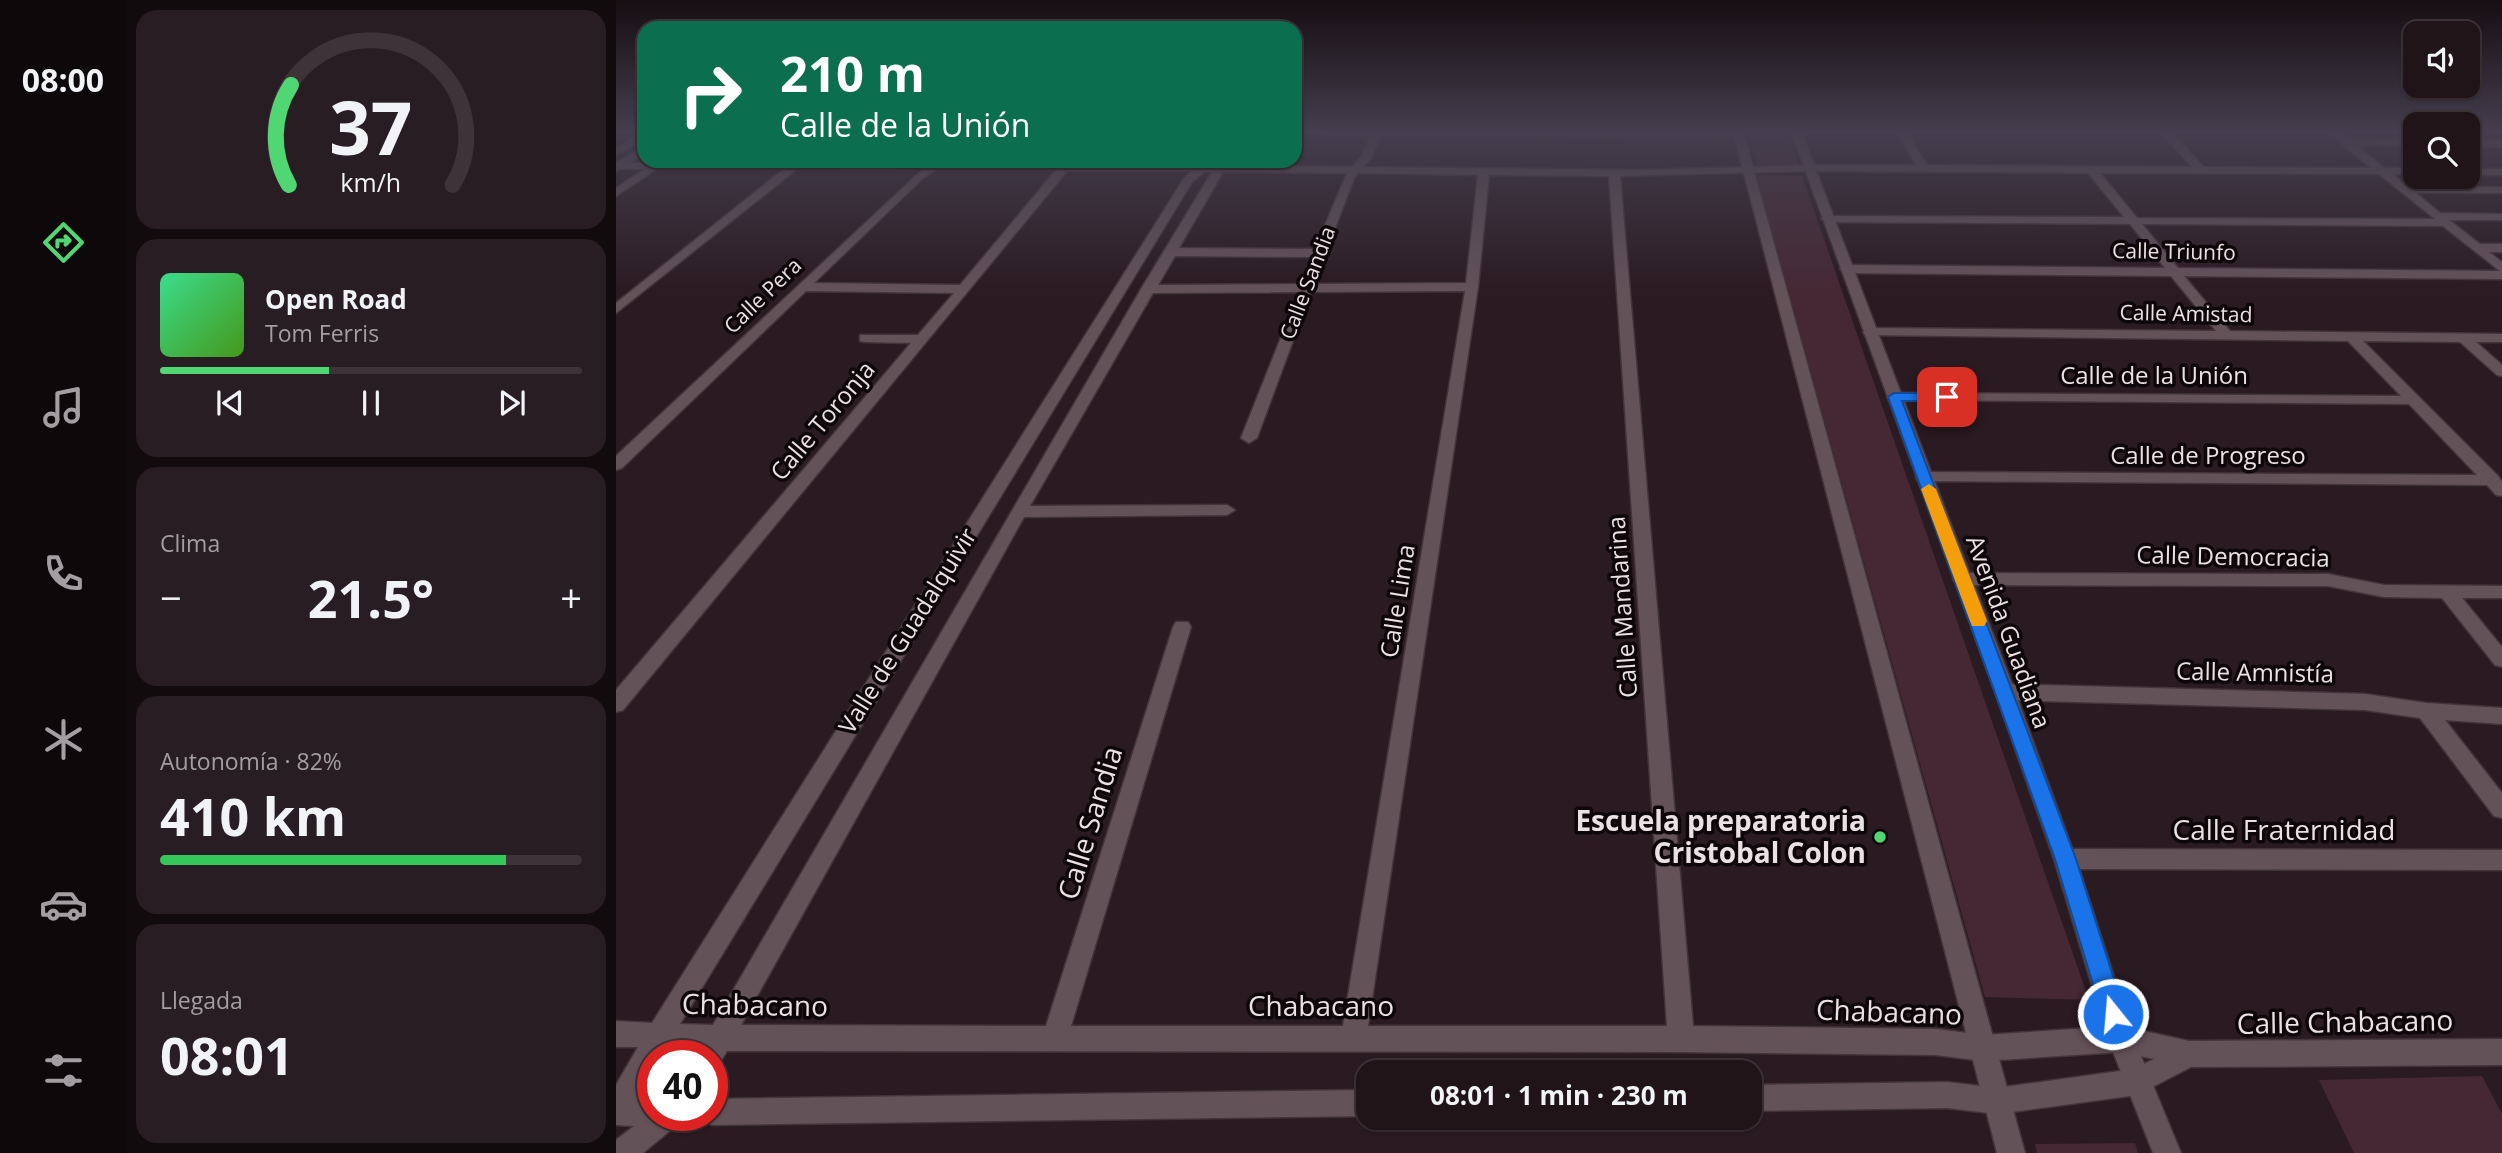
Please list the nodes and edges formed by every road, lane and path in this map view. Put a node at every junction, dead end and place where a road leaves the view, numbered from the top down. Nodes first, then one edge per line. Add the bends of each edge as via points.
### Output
1 (771, 185) edge
2 (910, 185) edge
3 (1049, 185) edge
4 (1196, 185) edge
5 (1202, 185) edge
6 (1346, 185) edge
7 (1483, 185) edge
8 (1615, 185) edge
9 (1752, 185) edge
10 (1816, 185) edge
11 (2104, 185) edge
12 (2397, 185) edge
13 (2403, 190) junction
14 (2502, 190) edge
15 (2502, 217) edge
16 (1827, 219) junction
17 (2132, 220) junction
18 (2441, 220) junction
19 (2476, 248) junction
20 (2502, 248) edge
21 (1170, 252) junction
22 (1320, 253) junction
23 (2502, 268) edge
24 (1846, 269) junction
25 (2173, 272) junction
26 (2502, 275) edge
27 (803, 287) junction
28 (1307, 287) junction
29 (1472, 287) junction
30 (964, 289) junction
31 (1147, 289) junction
32 (616, 309) edge
33 (1870, 332) junction
34 (2226, 335) junction
35 (2352, 337) junction
36 (865, 338) dead end
37 (2464, 338) junction
38 (2502, 338) edge
39 (921, 339) junction
40 (2502, 372) edge
41 (1894, 397) junction
42 (2413, 400) junction
43 (1249, 438) dead end
44 (616, 465) edge
45 (1924, 478) junction
46 (2497, 485) edge
47 (1227, 510) dead end
48 (1019, 512) junction
49 (1962, 579) junction
50 (2445, 591) junction
51 (2502, 592) edge
52 (1182, 627) dead end
53 (2502, 660) edge
54 (2005, 692) junction
55 (616, 704) edge
56 (2426, 711) junction
57 (2502, 716) edge
58 (2502, 808) edge
59 (2066, 859) junction
60 (2502, 860) edge
61 (616, 1034) edge
62 (659, 1035) junction
63 (1055, 1037) junction
64 (1354, 1037) junction
65 (1681, 1039) junction
66 (2121, 1039) junction
67 (685, 1040) edge
68 (719, 1040) edge
69 (728, 1046) edge
70 (1983, 1048) junction
71 (2502, 1052) edge
72 (2189, 1055) junction
73 (2137, 1082) junction
74 (1762, 1098) edge
75 (1997, 1101) junction
76 (1356, 1103) edge
77 (616, 1111) edge
78 (637, 1112) edge
79 (728, 1112) edge
80 (649, 1131) edge
81 (622, 1153) edge
82 (2011, 1153) edge
83 (2167, 1153) edge

1 - 32 street
2 - 27 street, Calle Pera
3 - 30 street, Calle Toronja
4 - 62 street, Valle de Guadalquivir via 1152,239
5 - 21 street, Valle de Guadalquivir
6 - 22 street, Calle Sandia
7 - 29 street, Calle Lima
8 - 65 street, Calle Mandarina
9 - 70 street
10 - 16 street, Avenida Guadiana
11 - 17 street
12 - 13 street
13 - 14 street
13 - 18 street
15 - 18 street
16 - 17 street
16 - 24 street, Avenida Guadiana
17 - 18 street
17 - 25 street
18 - 19 street
19 - 20 street
19 - 23 street
21 - 22 street
21 - 31 street, Valle de Guadalquivir
22 - 28 street, Calle Sandia
24 - 25 street, Calle Triunfo
24 - 33 street, Avenida Guadiana
25 - 26 street, Calle Triunfo
25 - 34 street
27 - 30 street
27 - 44 street, Calle Pera
28 - 29 street
28 - 31 street
28 - 43 street, Calle Sandia
29 - 64 street, Calle Lima
30 - 39 street, Calle Toronja
31 - 48 street, Valle de Guadalquivir
33 - 34 street, Calle Amistad
33 - 41 street, Avenida Guadiana
34 - 35 street, Calle Amistad
35 - 37 street, Calle Amistad
35 - 42 street
36 - 39 street
37 - 38 street, Calle Amistad
37 - 40 street
39 - 55 street, Calle Toronja
41 - 42 street, Calle de la Unión
41 - 45 street, Avenida Guadiana
42 - 46 street
45 - 46 street, Calle de Progreso
45 - 49 street, Avenida Guadiana
47 - 48 street
48 - 68 street, Valle de Guadalquivir
49 - 50 street, Calle Democracia via 2328,580 2384,591
49 - 54 street, Avenida Guadiana
50 - 51 street, Calle Democracia
50 - 53 street
52 - 63 street, Calle Sandia
54 - 56 street, Calle Amnistía via 2365,702
54 - 59 street, Avenida Guadiana
56 - 57 street, Calle Amnistía
56 - 58 street
59 - 60 street, Calle Fraternidad
59 - 66 street, Avenida Guadiana
61 - 62 street, Chabacano
62 - 67 street, Chabacano
62 - 77 street, Valle de Guadalquivir
63 - 64 street, Chabacano
63 - 69 street, Chabacano
64 - 65 street, Chabacano
65 - 70 street, Chabacano via 1936,1042
66 - 70 street, Calle Chabacano
66 - 72 street, Calle Chabacano
66 - 73 street, Avenida Guadiana
70 - 75 street
71 - 72 street, Calle Chabacano
72 - 73 street, Calle Chabacano
73 - 75 street, Calle Chabacano
73 - 83 street, Avenida Guadiana
74 - 75 street via 1947,1095
75 - 82 street
76 - 79 street
77 - 78 street
80 - 81 street

